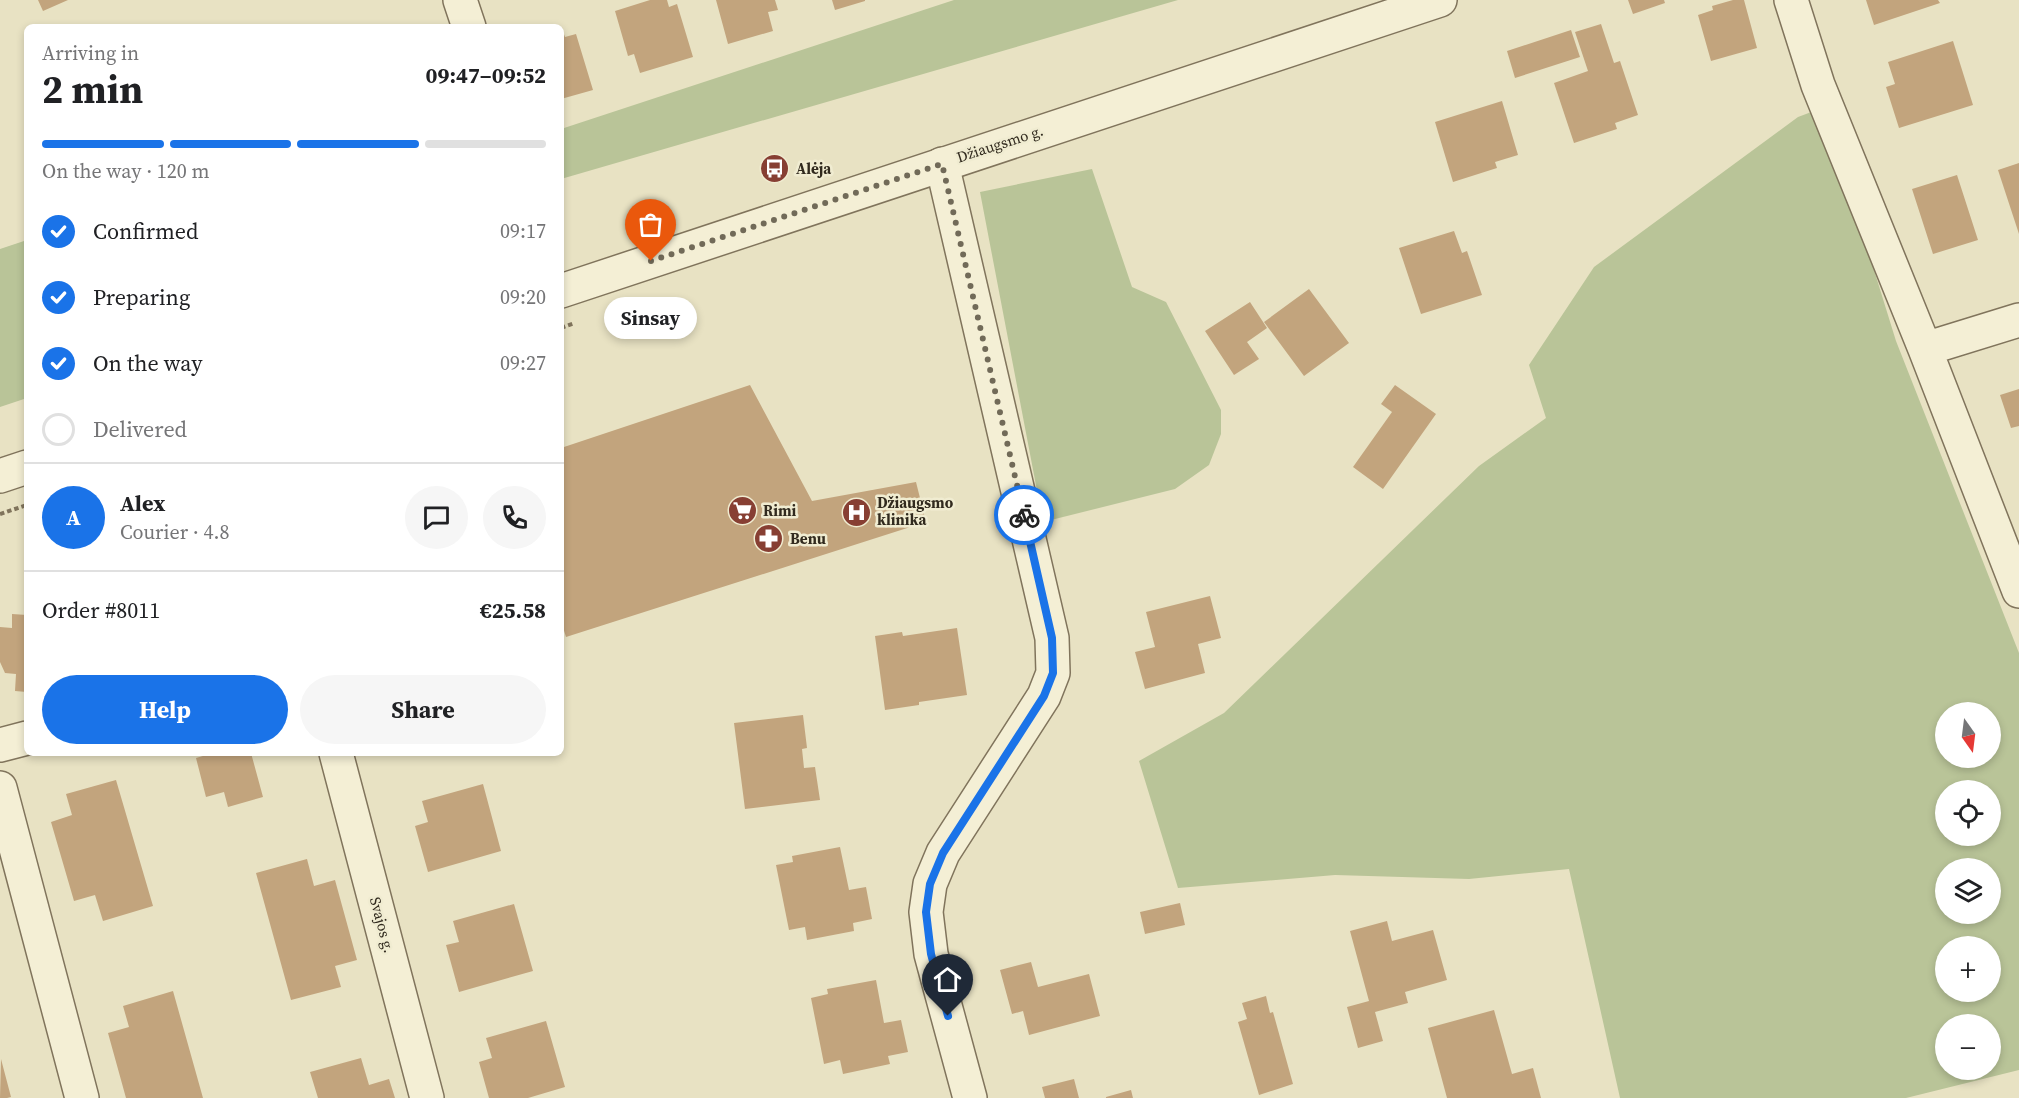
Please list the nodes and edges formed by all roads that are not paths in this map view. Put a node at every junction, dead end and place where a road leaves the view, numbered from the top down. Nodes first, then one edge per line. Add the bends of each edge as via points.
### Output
1 (460, 0) edge
2 (1440, 0) edge
3 (1791, 0) edge
4 (468, 24) edge
5 (942, 164) junction
6 (564, 290) edge
7 (2019, 320) edge
8 (1925, 349) junction
9 (24, 468) edge
10 (0, 476) edge
11 (2019, 591) edge
12 (24, 739) edge
13 (0, 745) edge
14 (337, 756) edge
15 (0, 788) edge
16 (82, 1098) edge
17 (427, 1098) edge
18 (970, 1098) edge

1 - 4 street
2 - 5 street, Džiaugsmo g.
3 - 8 street via 1818,85
5 - 6 street, Džiaugsmo g.
5 - 18 street via 1052,638 1053,673 1044,696 943,853 930,884 926,912 931,954
7 - 8 street
8 - 11 street
9 - 10 street
12 - 13 street
14 - 17 street, Svajos g.
15 - 16 street

